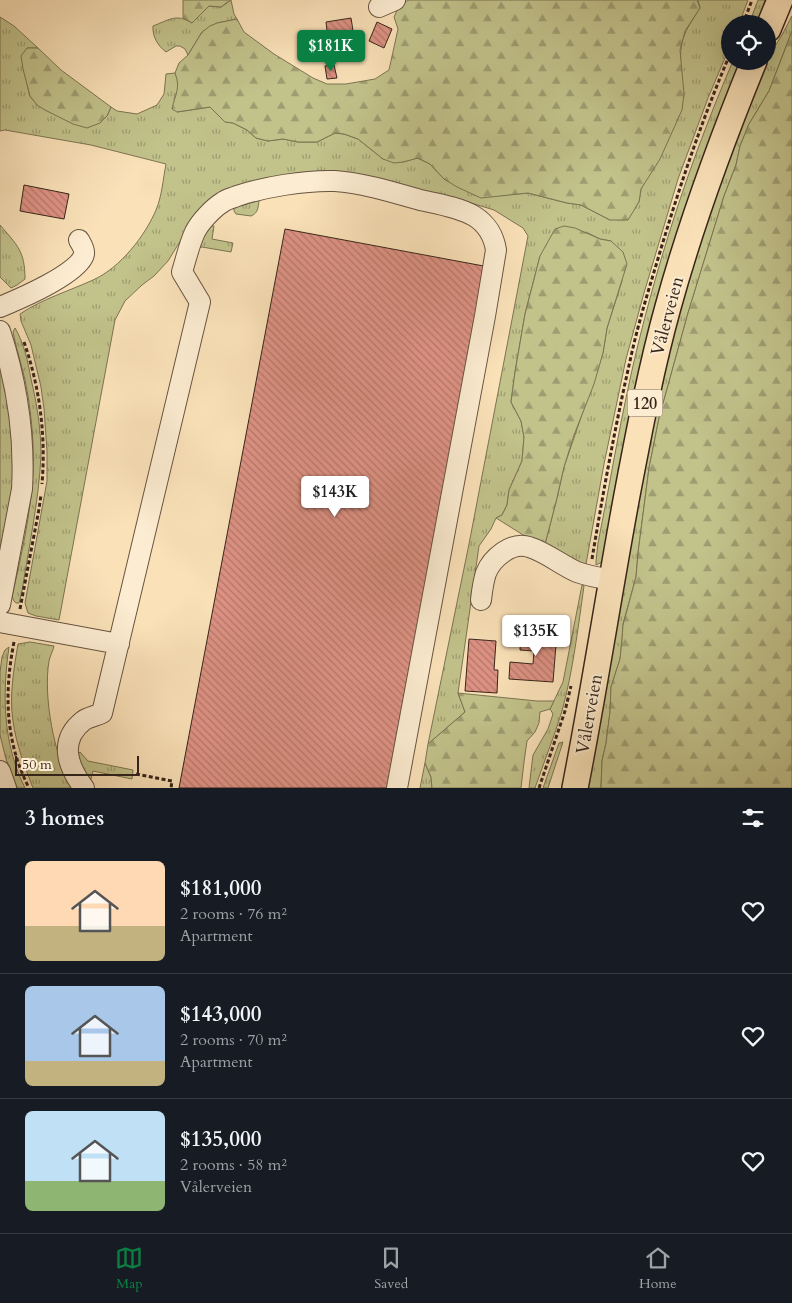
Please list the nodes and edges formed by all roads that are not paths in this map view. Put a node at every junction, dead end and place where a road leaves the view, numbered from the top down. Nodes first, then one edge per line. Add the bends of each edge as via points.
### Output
1 (780, 0) edge
2 (774, 15) edge
3 (750, 70) edge
4 (79, 240) dead end
5 (0, 307) edge
6 (0, 331) edge
7 (612, 580) junction
8 (481, 600) dead end
9 (0, 605) edge
10 (0, 622) edge
11 (119, 644) junction
12 (0, 771) edge
13 (6, 788) edge
14 (84, 788) edge
15 (397, 788) edge
16 (575, 788) edge

1 - 2 main road
3 - 7 main road, Vålerveien / 120 via 691,230 668,308 639,430
4 - 5 street via 84,254 75,268
6 - 9 street via 16,388 23,472
7 - 8 street via 578,572 522,545 511,548 492,563 486,573
7 - 16 main road, Vålerveien / 120
10 - 11 street
11 - 14 street via 102,713 84,720 71,734 68,759
11 - 15 street via 200,302 182,272 195,232 209,213 224,201 254,191 334,181 400,194 475,217 490,232 496,250
12 - 13 street

